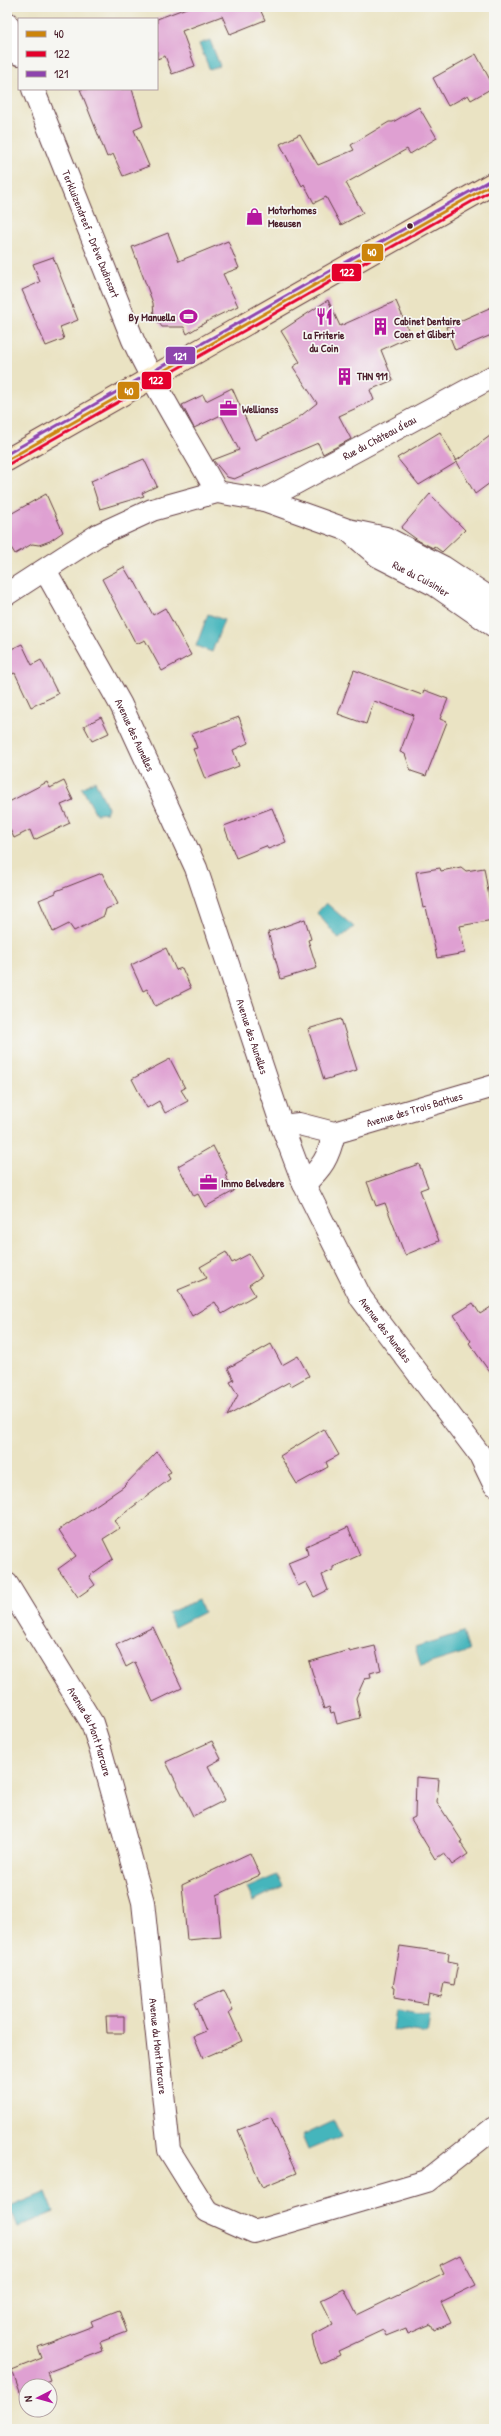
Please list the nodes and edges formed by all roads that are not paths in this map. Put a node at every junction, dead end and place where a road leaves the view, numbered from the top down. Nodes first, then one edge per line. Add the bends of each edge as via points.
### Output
1 (7, 23) edge
2 (18, 51) edge
3 (33, 90) edge
4 (494, 183) edge
5 (494, 376) edge
6 (150, 377) junction
7 (7, 460) edge
8 (217, 492) junction
9 (264, 500) junction
10 (348, 530) junction
11 (44, 570) junction
12 (7, 594) edge
13 (494, 601) edge
14 (494, 626) edge
15 (494, 1086) edge
16 (282, 1126) junction
17 (334, 1133) junction
18 (304, 1184) junction
19 (494, 1484) edge
20 (7, 1584) edge
21 (494, 2128) edge

1 - 2 street
3 - 6 street, Terkluizendreef - Drève Dudinsart
4 - 6 main road
5 - 9 street, Rue du Château d'eau
6 - 7 main road
6 - 8 street, Terkluizendreef - Drève Dudinsart via 167,402
8 - 9 street, Rue du Cuisinier
8 - 11 street via 152,510 98,535
9 - 10 street, Rue du Cuisinier
10 - 13 street, Rue du Cuisinier via 386,538 443,567
10 - 14 street, Rue du Cuisinier via 378,556 435,585
11 - 12 street
11 - 16 street, Avenue des Aunelles via 121,705 196,868
15 - 17 street, Avenue des Trois Battues
16 - 17 street via 299,1124
16 - 18 street, Avenue des Aunelles
17 - 18 street via 330,1152 318,1170
18 - 19 street, Avenue des Aunelles via 361,1298 480,1455
20 - 21 street, Avenue du Mont Marcure via 92,1723 143,1902 169,2150 207,2211 254,2232 427,2181

